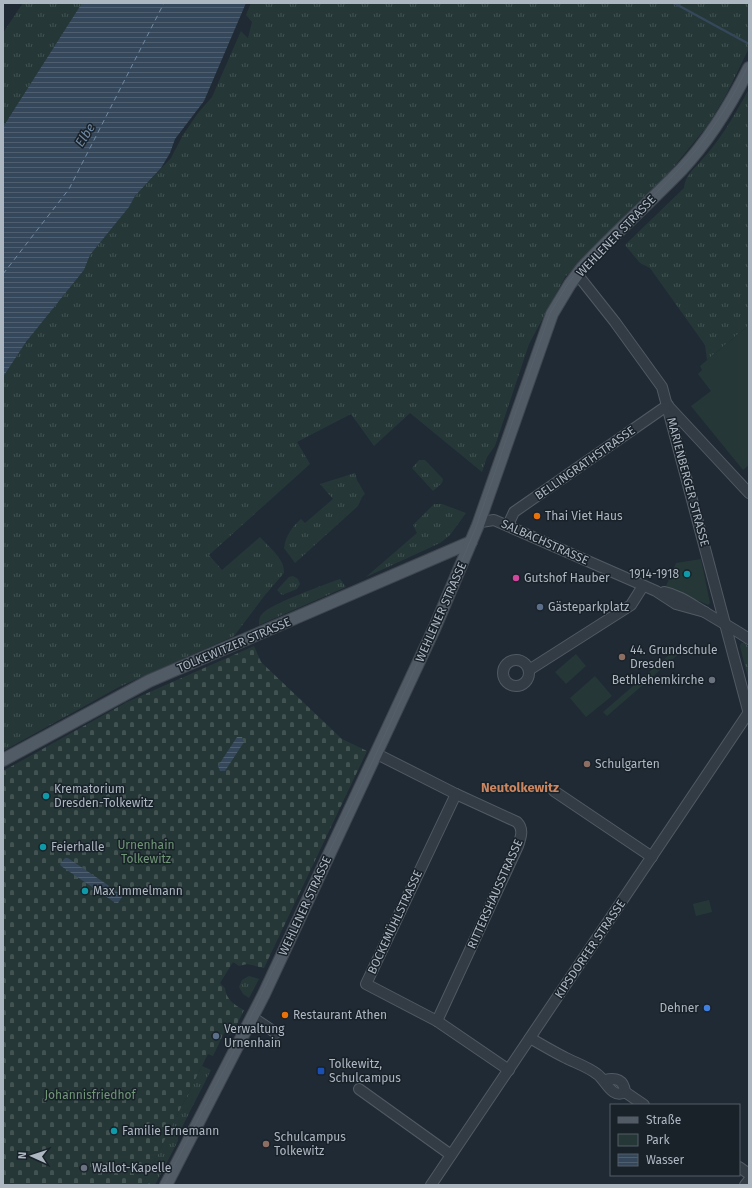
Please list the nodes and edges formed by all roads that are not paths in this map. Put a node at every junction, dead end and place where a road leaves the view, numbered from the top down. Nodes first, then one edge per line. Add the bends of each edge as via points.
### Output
1 (749, 68) edge
2 (577, 274) junction
3 (668, 405) junction
4 (749, 493) edge
5 (478, 525) junction
6 (508, 525) junction
7 (472, 542) junction
8 (643, 586) junction
9 (725, 623) junction
10 (749, 640) edge
11 (529, 670) dead end
12 (749, 713) edge
13 (377, 754) junction
14 (3, 760) edge
15 (554, 791) dead end
16 (456, 794) junction
17 (652, 858) junction
18 (252, 1017) junction
19 (437, 1021) junction
20 (276, 1033) dead end
21 (530, 1038) junction
22 (509, 1070) junction
23 (359, 1089) dead end
24 (643, 1104) edge
25 (451, 1155) junction
26 (740, 1168) edge
27 (749, 1174) edge
28 (749, 1180) edge
29 (166, 1185) edge
30 (431, 1185) edge
31 (745, 1185) edge

1 - 2 main road, WEHLENER STRASSE via 728,108 702,145
2 - 3 street, MARIENBERGER STRASSE via 662,387
2 - 5 main road, WEHLENER STRASSE via 546,326
3 - 4 street
3 - 6 street, BELLINGRATHSTRASSE via 514,512
3 - 9 street, MARIENBERGER STRASSE
5 - 6 street, SALBACHSTRASSE via 494,520
5 - 7 main road, WEHLENER STRASSE
6 - 8 street, SALBACHSTRASSE
7 - 13 main road, WEHLENER STRASSE
7 - 14 main road, TOLKEWITZER STRASSE via 149,681
8 - 9 street, SALBACHSTRASSE via 677,596
8 - 11 street via 631,605
9 - 10 street, SALBACHSTRASSE
9 - 12 street, MARIENBERGER STRASSE
12 - 17 street, KIPSDORFER STRASSE
13 - 16 street, RITTERSHAUSSTRASSE
13 - 18 main road, WEHLENER STRASSE
15 - 17 street
16 - 19 street, RITTERSHAUSSTRASSE via 517,822 521,826 522,834
16 - 19 street, BOCKEMÜHLSTRASSE via 366,984
17 - 21 street, KIPSDORFER STRASSE
18 - 20 street
18 - 29 main road, WEHLENER STRASSE
19 - 22 street, BOCKEMÜHLSTRASSE
21 - 22 street, KIPSDORFER STRASSE
21 - 24 street via 595,1072 605,1080 622,1082 625,1092
22 - 25 street, KIPSDORFER STRASSE
23 - 25 street
25 - 30 street, KIPSDORFER STRASSE
26 - 27 street
28 - 31 street

